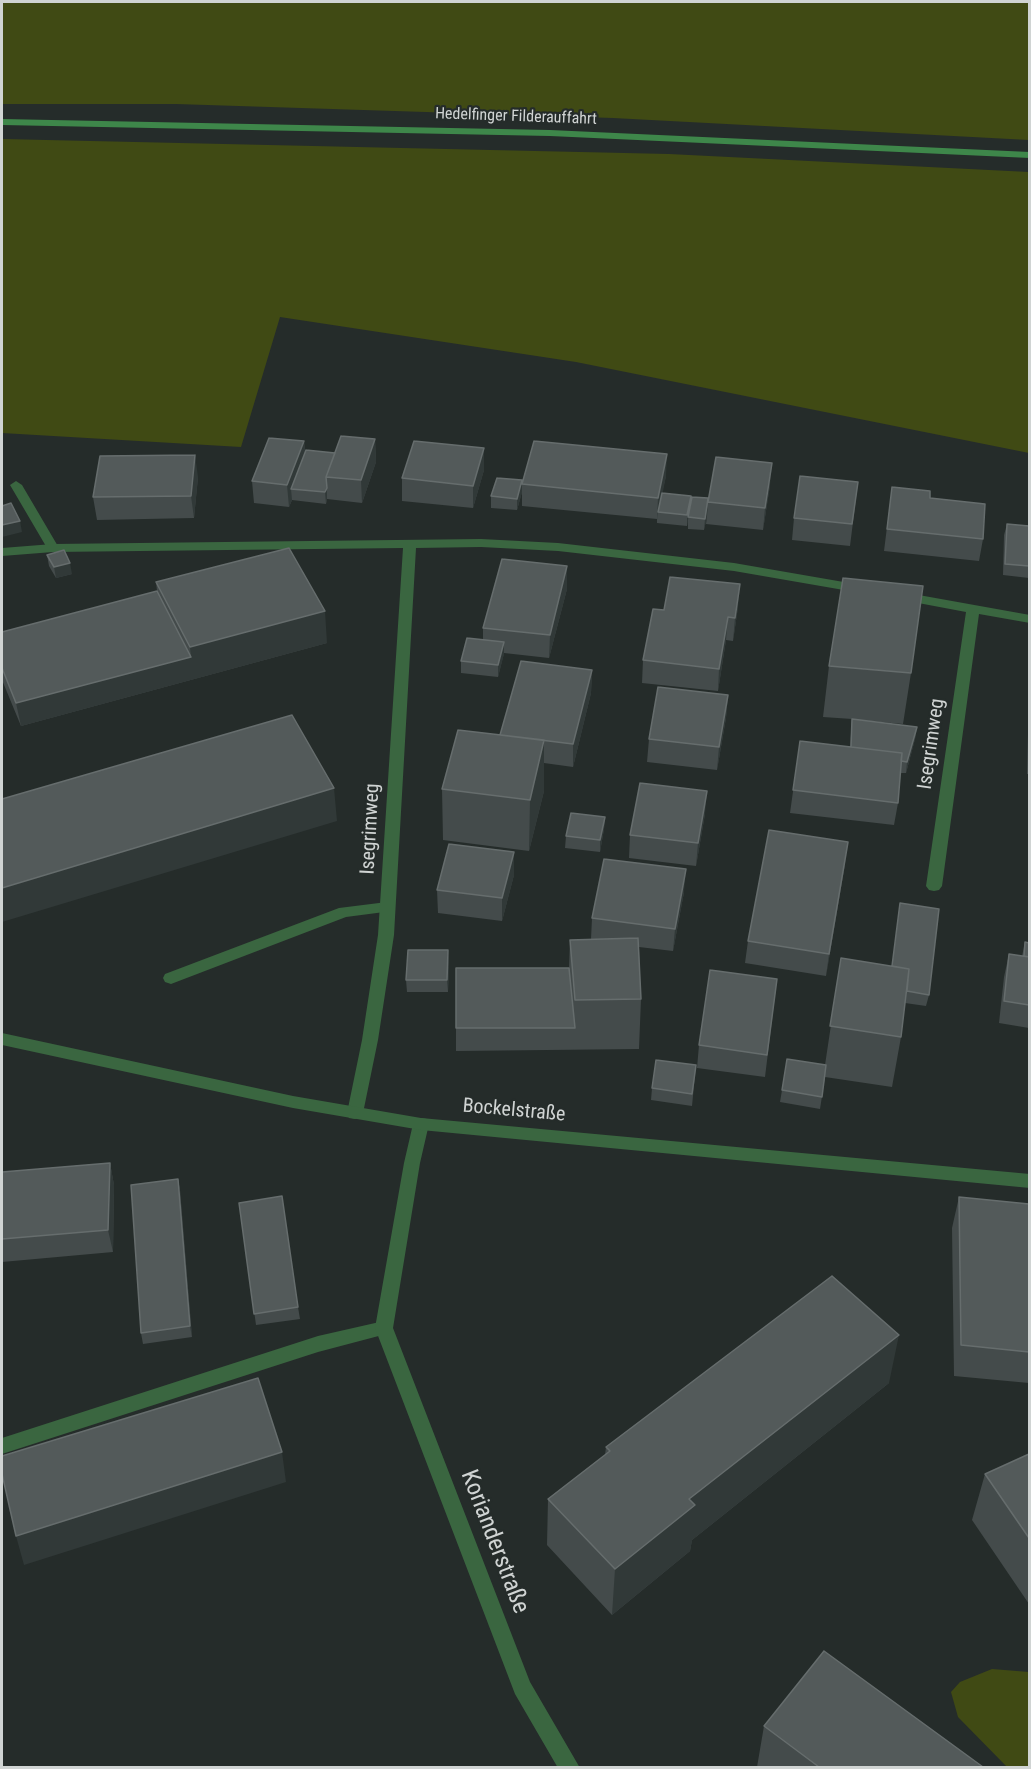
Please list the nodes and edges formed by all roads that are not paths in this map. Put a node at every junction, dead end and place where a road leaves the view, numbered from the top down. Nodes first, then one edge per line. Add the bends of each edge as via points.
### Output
1 (2, 122) edge
2 (1029, 155) edge
3 (16, 484) dead end
4 (410, 544) junction
5 (53, 548) junction
6 (2, 552) edge
7 (870, 591) edge
8 (893, 595) edge
9 (973, 608) junction
10 (1029, 619) edge
11 (934, 886) dead end
12 (387, 907) junction
13 (171, 978) dead end
14 (2, 1039) edge
15 (355, 1113) junction
16 (421, 1124) junction
17 (1029, 1181) edge
18 (384, 1328) junction
19 (2, 1446) edge
20 (570, 1767) edge

1 - 2 main road, Hedelfinger Filderauffahrt via 539,133
3 - 5 street
4 - 5 street
4 - 7 street via 558,547 734,567
4 - 12 street, Isegrimweg
5 - 6 street
8 - 9 street
9 - 10 street
9 - 11 street, Isegrimweg
12 - 13 street via 344,912
12 - 15 street, Isegrimweg via 370,1040
14 - 15 street, Bockelstraße
15 - 16 street, Bockelstraße
16 - 17 street, Bockelstraße
16 - 18 street
18 - 19 street via 318,1344
18 - 20 street, Korianderstraße via 522,1687

